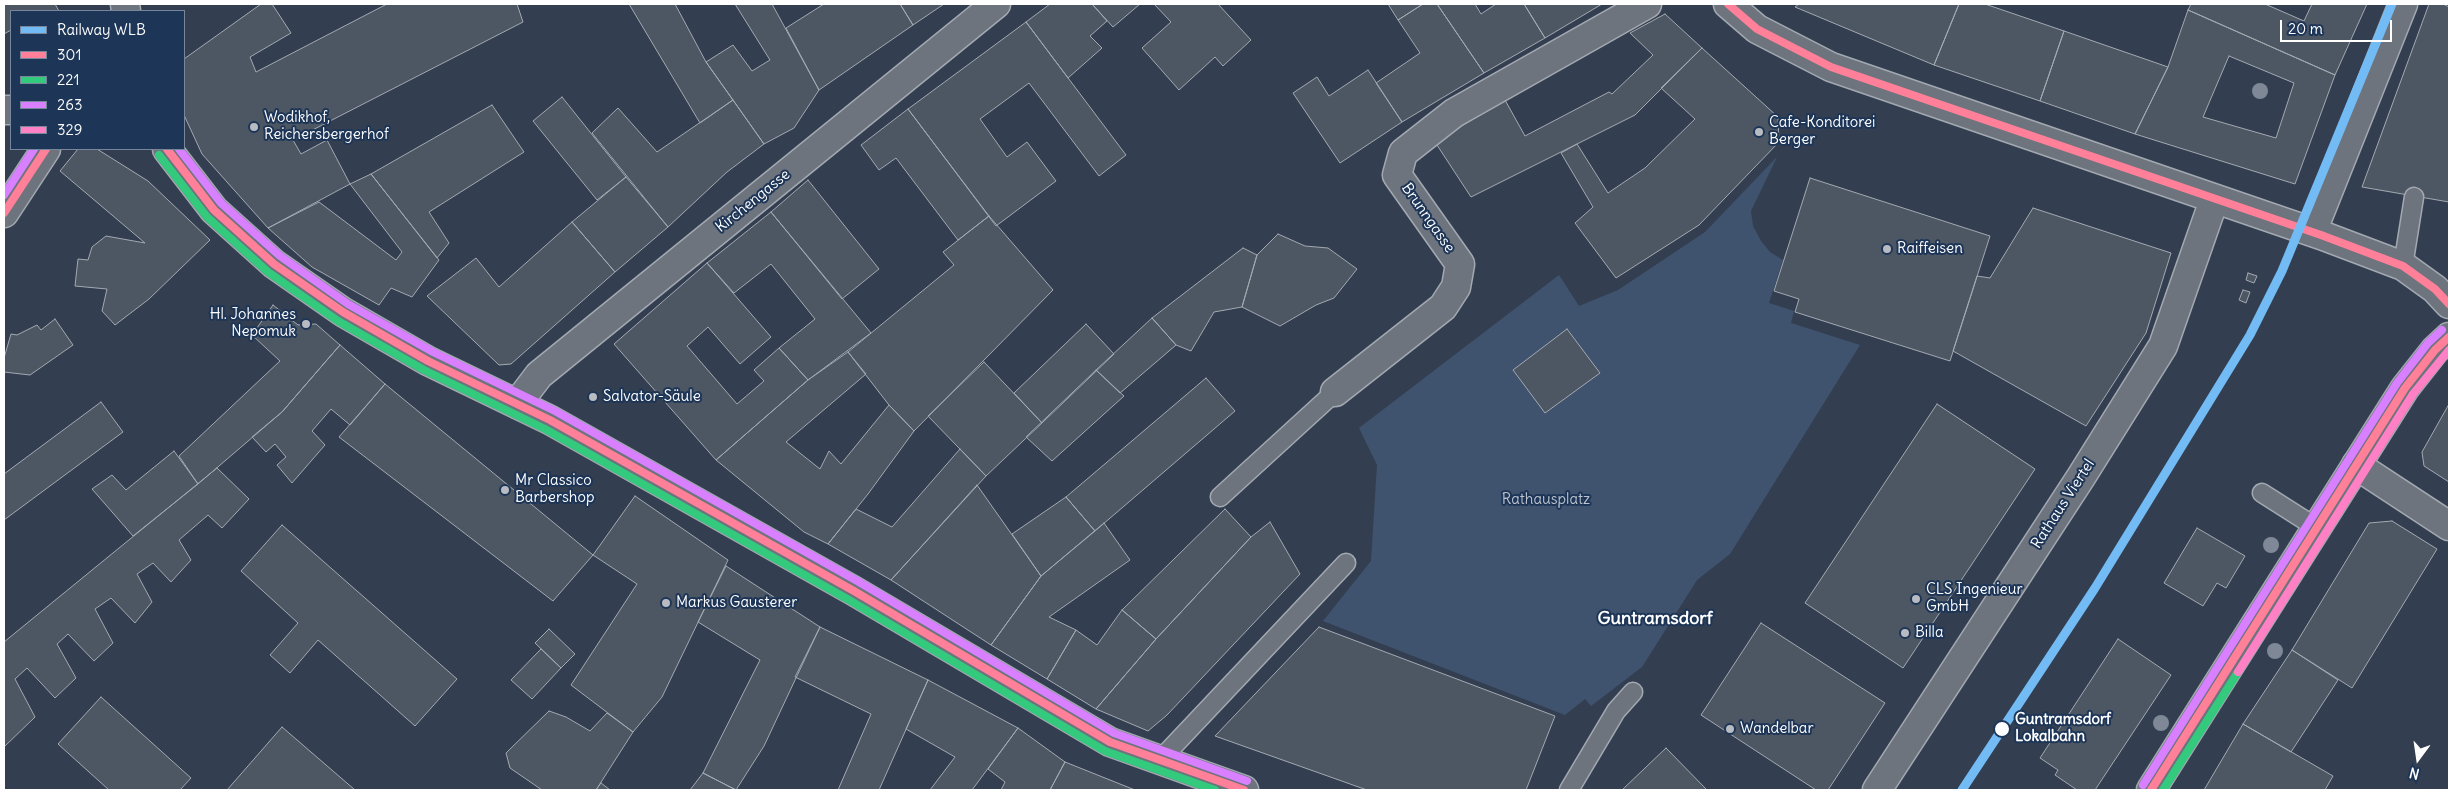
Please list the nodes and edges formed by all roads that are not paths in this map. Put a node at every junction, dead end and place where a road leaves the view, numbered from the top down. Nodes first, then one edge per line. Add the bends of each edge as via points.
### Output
1 (996, 4) edge
2 (1647, 4) edge
3 (1728, 4) edge
4 (2403, 4) edge
5 (45, 150) edge
6 (167, 150) edge
7 (2414, 196) dead end
8 (2214, 200) junction
9 (4, 213) edge
10 (2312, 232) junction
11 (2403, 266) junction
12 (2449, 304) edge
13 (2449, 337) edge
14 (1335, 392) joint
15 (517, 404) junction
16 (2356, 465) junction
17 (2262, 493) dead end
18 (1220, 497) dead end
19 (2449, 526) edge
20 (2317, 528) junction
21 (1346, 563) dead end
22 (1633, 692) dead end
23 (1160, 760) junction
24 (1244, 790) edge
25 (1569, 790) edge
26 (1877, 790) edge
27 (2152, 790) edge

1 - 15 street, Kirchengasse via 540,375
2 - 14 street, Brunngasse via 1454,113 1403,153 1397,175 1460,264 1456,287 1443,307
3 - 8 street via 1757,29 1830,67
4 - 10 street
5 - 9 street
6 - 15 street via 214,210 274,264 343,312 419,356
7 - 11 lane
8 - 10 street
8 - 26 street, Rathaus Viertel via 2163,346
10 - 11 street
11 - 12 street via 2435,289
13 - 16 street via 2406,388
14 - 18 lane
15 - 23 street via 854,591 1110,742
16 - 19 street
16 - 20 street
17 - 20 lane
20 - 27 street
21 - 23 lane
22 - 25 lane via 1616,711
23 - 24 street

